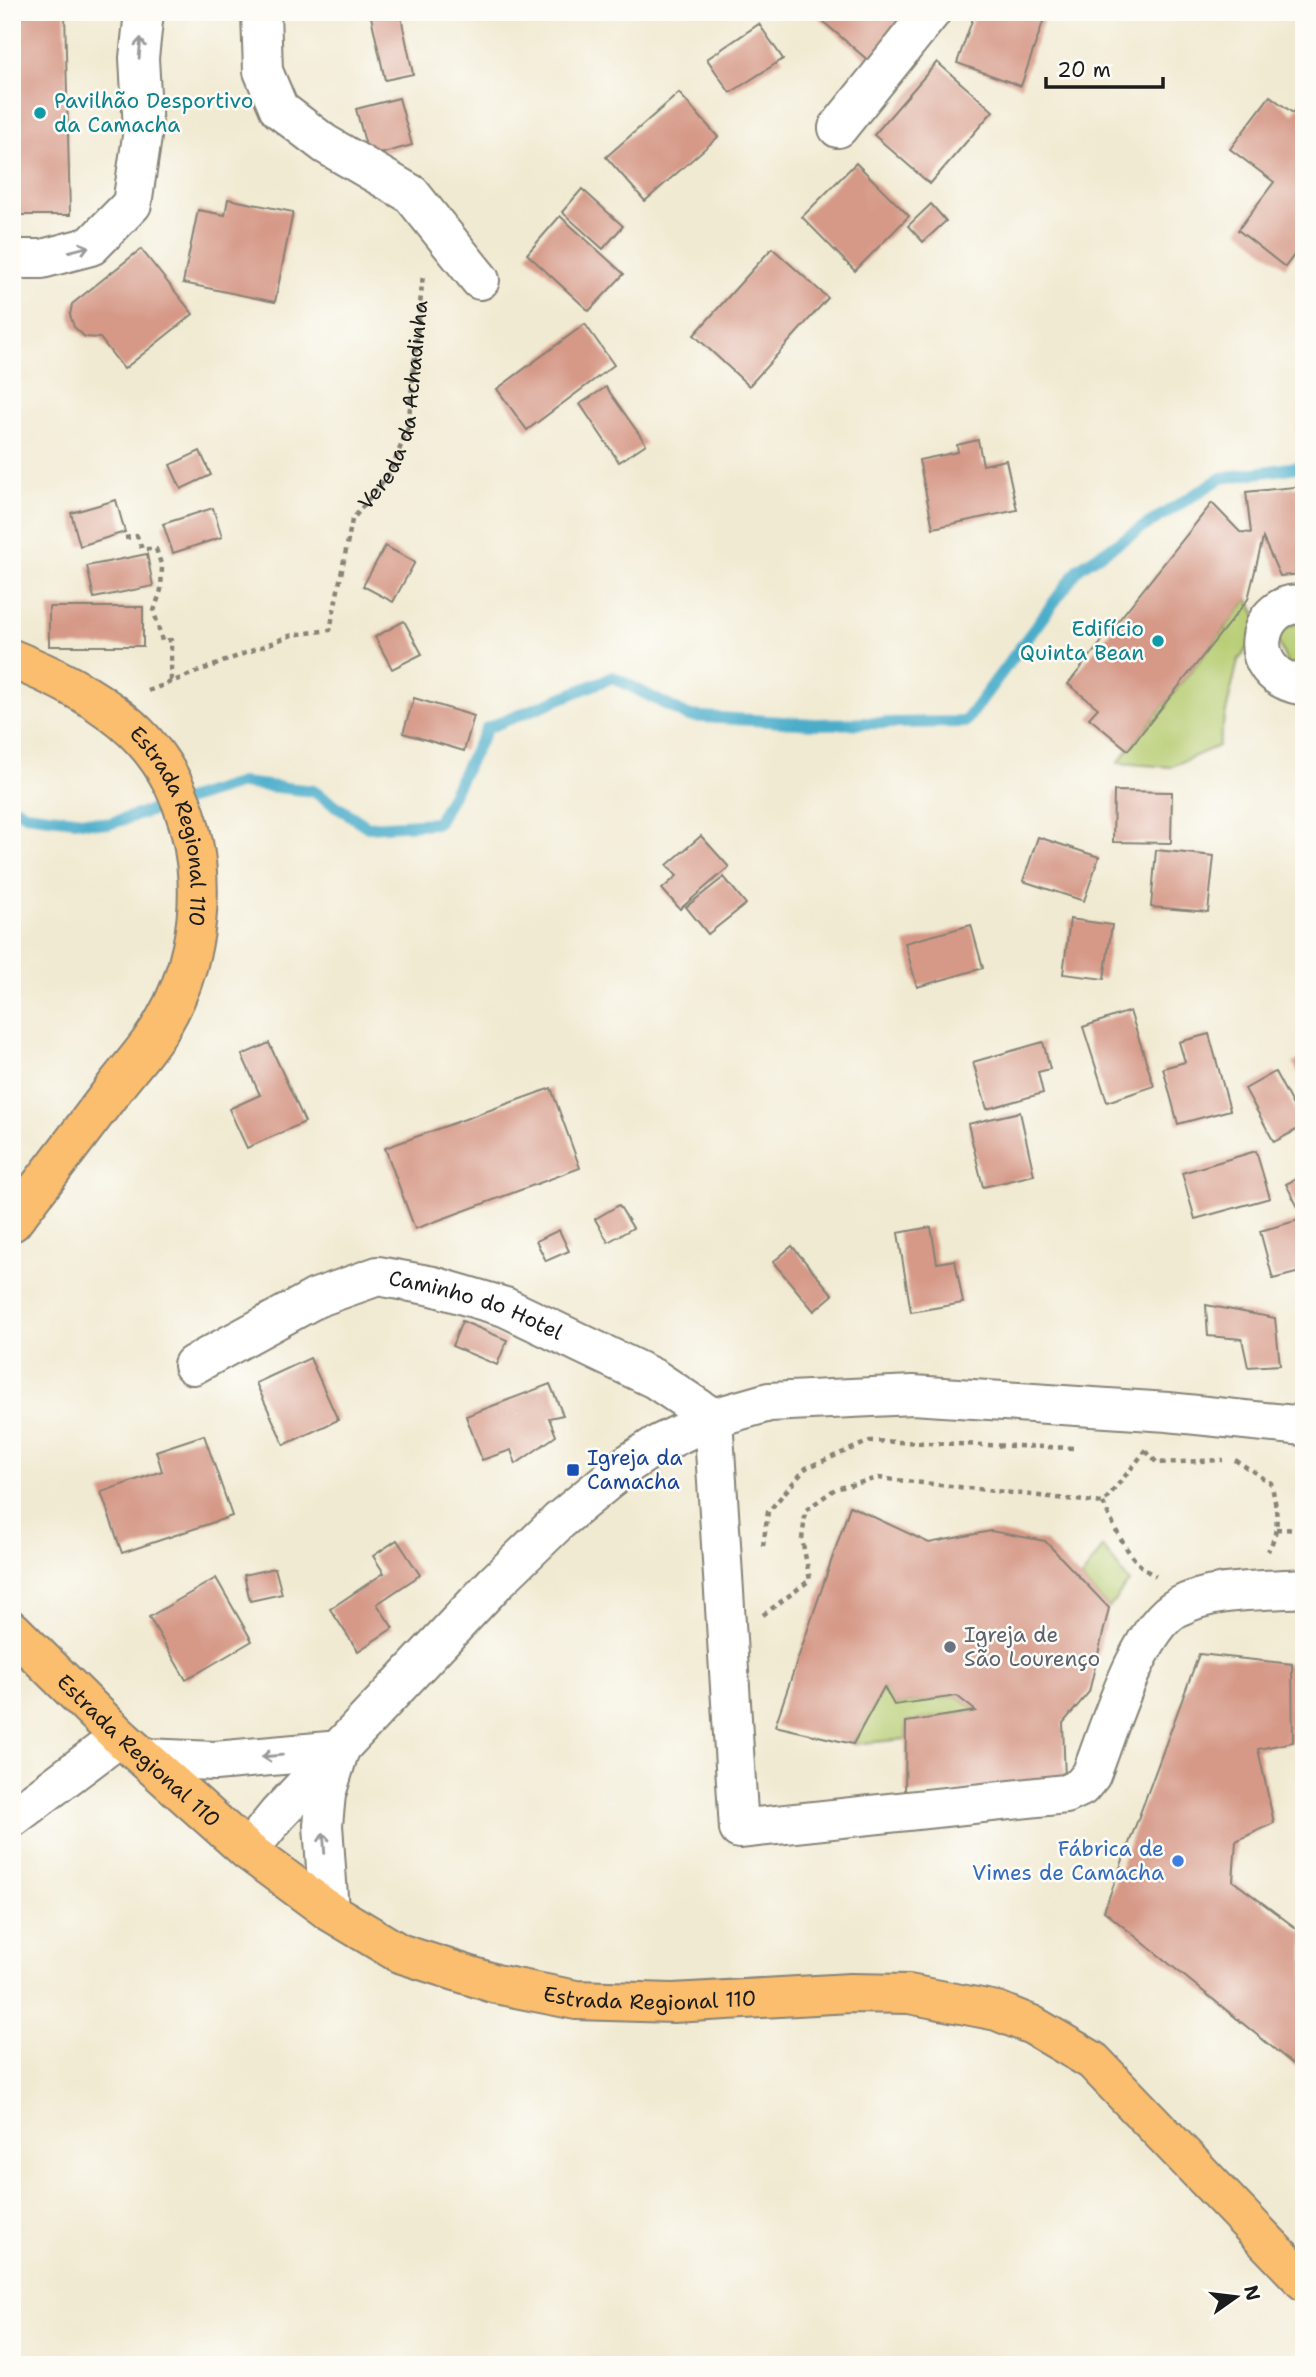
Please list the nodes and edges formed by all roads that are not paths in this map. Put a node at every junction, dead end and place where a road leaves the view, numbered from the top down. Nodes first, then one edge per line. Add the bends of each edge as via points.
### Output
1 (144, 12) edge
2 (261, 12) edge
3 (931, 12) edge
4 (838, 128) dead end
5 (12, 259) edge
6 (480, 280) dead end
7 (1302, 603) edge
8 (12, 659) edge
9 (1304, 686) edge
10 (12, 1222) edge
11 (193, 1365) dead end
12 (713, 1418) junction
13 (1304, 1426) edge
14 (1304, 1588) edge
15 (12, 1630) edge
16 (132, 1748) junction
17 (340, 1749) junction
18 (12, 1818) edge
19 (248, 1852) junction
20 (329, 1911) junction
21 (1304, 2280) edge

5 -> 1 street via 42,259 92,246 132,204 143,130 139,58
2 - 6 street via 263,71 279,109 325,144 411,194
3 - 4 street
7 - 9 street via 1279,610 1265,626 1260,647 1266,667 1283,681
8 - 10 main road, Estrada Regional 110 via 66,681 120,719 162,766 188,820 199,890 197,926 164,1023
11 - 12 street, Caminho do Hotel via 316,1298 378,1276 505,1307 655,1379
12 - 13 street via 769,1402 913,1395
12 - 14 street via 739,1829 1066,1794 1081,1787 1091,1775 1139,1652 1152,1630 1177,1607 1215,1595
12 - 17 street via 628,1464 559,1521
15 - 16 main road, Estrada Regional 110
17 -> 16 street via 215,1761
16 - 18 street
16 - 19 main road, Estrada Regional 110
17 - 19 street
20 -> 17 street via 323,1825 326,1794
19 - 20 main road, Estrada Regional 110
20 - 21 main road, Estrada Regional 110 via 399,1954 496,1984 576,2000 673,2003 909,1994 997,2011 1032,2025 1093,2062

